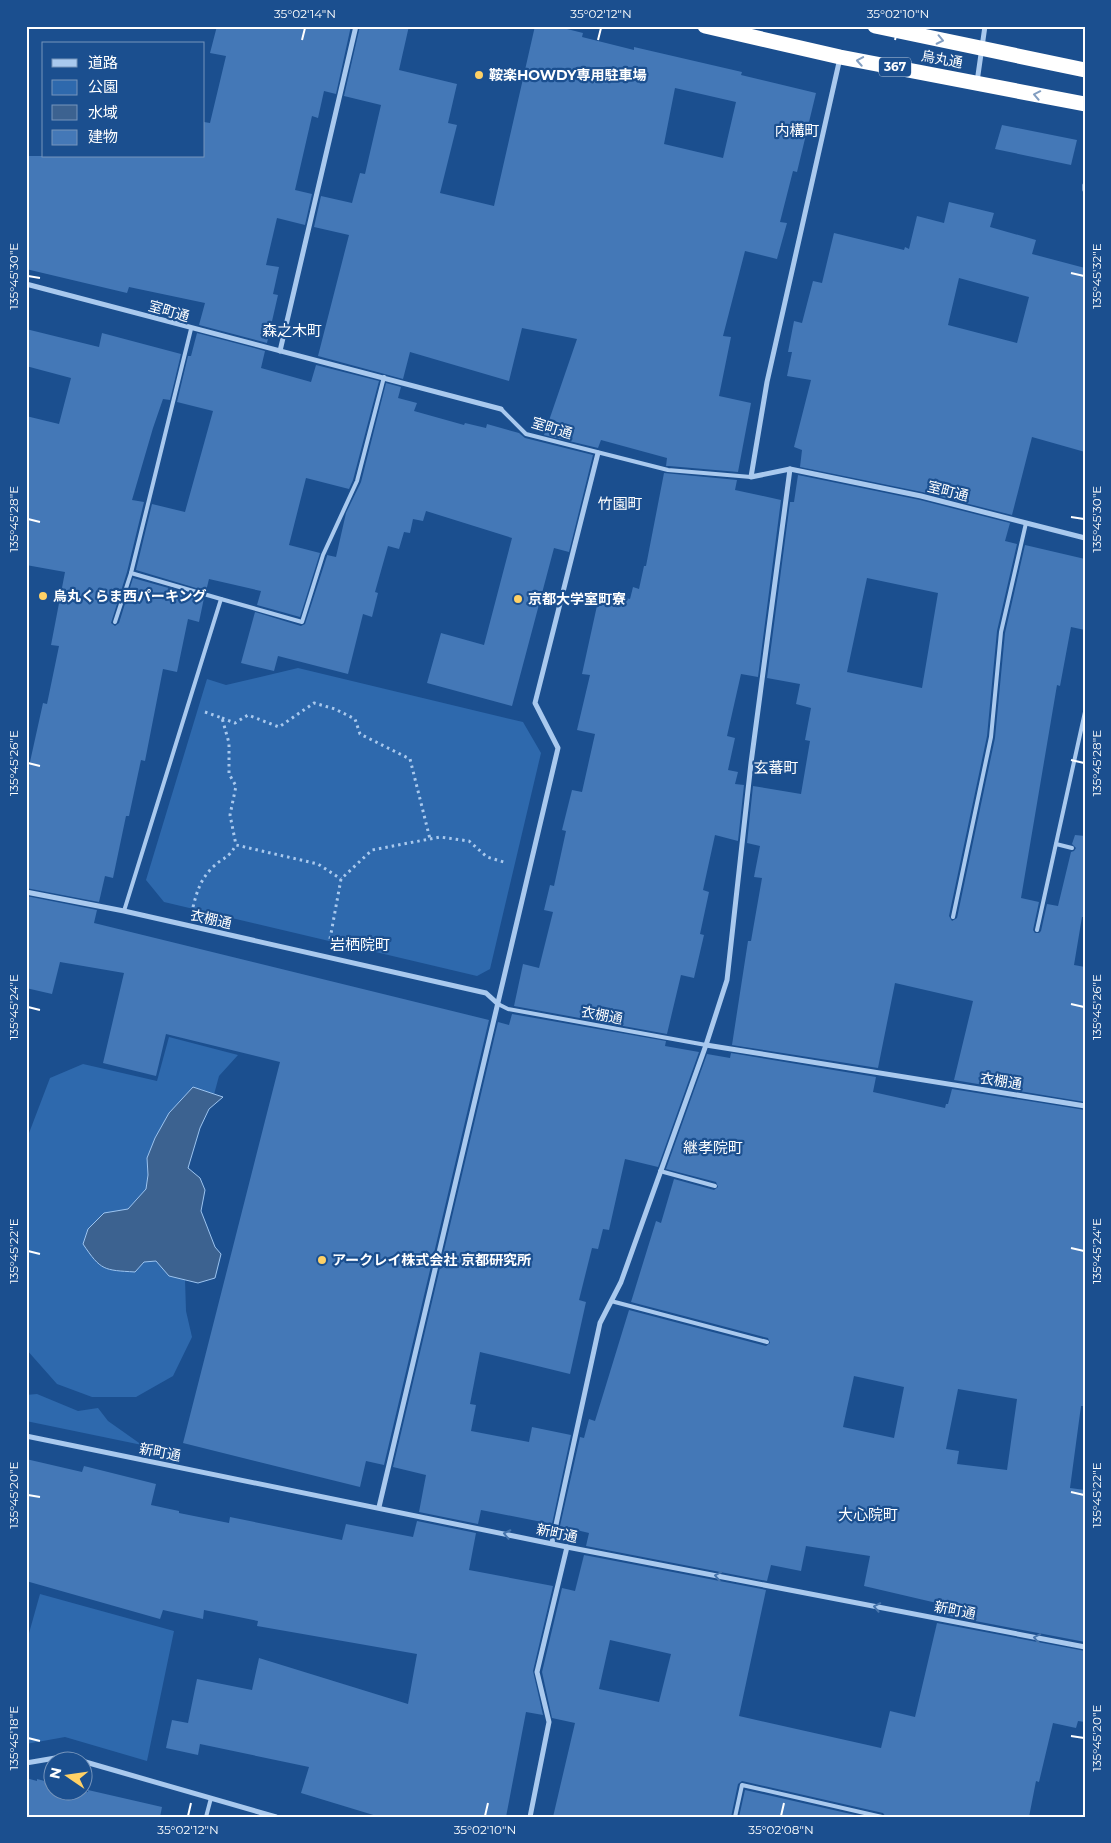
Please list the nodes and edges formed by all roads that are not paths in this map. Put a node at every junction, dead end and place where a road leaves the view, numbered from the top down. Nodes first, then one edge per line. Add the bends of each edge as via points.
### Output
1 (356, 26) edge
2 (705, 26) edge
3 (875, 26) edge
4 (985, 26) edge
5 (729, 29) edge
6 (982, 49) junction
7 (840, 57) junction
8 (1085, 70) edge
9 (977, 82) junction
10 (1085, 104) edge
11 (1085, 185) edge
12 (1085, 190) edge
13 (26, 284) edge
14 (191, 329) junction
15 (280, 351) junction
16 (384, 377) junction
17 (501, 409) joint
18 (598, 453) junction
19 (790, 469) junction
20 (751, 477) junction
21 (1026, 523) junction
22 (1085, 538) edge
23 (131, 573) junction
24 (221, 599) junction
25 (115, 622) dead end
26 (1085, 712) edge
27 (1056, 844) junction
28 (1072, 848) dead end
29 (26, 892) edge
30 (124, 911) junction
31 (953, 917) dead end
32 (1037, 930) dead end
33 (498, 1004) junction
34 (706, 1045) junction
35 (1085, 1106) edge
36 (660, 1171) junction
37 (715, 1186) dead end
38 (611, 1301) junction
39 (766, 1342) dead end
40 (26, 1436) edge
41 (379, 1507) junction
42 (552, 1543) junction
43 (567, 1546) junction
44 (1085, 1647) edge
45 (42, 1760) edge
46 (26, 1763) edge
47 (92, 1764) edge
48 (211, 1798) junction
49 (206, 1817) edge
50 (276, 1817) edge
51 (530, 1817) edge
52 (734, 1817) edge
53 (882, 1817) edge

1 - 15 street
2 - 5 highway, 烏丸通 / 367
3 -> 6 highway, 烏丸通
4 - 6 street
5 - 7 highway, 烏丸通 / 367
6 - 8 highway, 烏丸通
6 - 9 street
9 -> 7 highway, 烏丸通 / 367
7 - 20 street via 767,382
10 -> 9 highway, 烏丸通 / 367
11 - 12 street
13 - 14 street, 室町通
14 - 15 street, 室町通
14 - 23 lane
15 - 16 street, 室町通
16 - 17 street, 室町通
16 - 24 lane via 356,481 323,555 302,622
17 - 18 lane, 室町通 via 526,434
18 - 20 lane, 室町通 via 668,470
18 - 33 street via 535,703 558,748
19 - 20 street, 室町通
19 - 21 street, 室町通 via 921,496
19 - 34 street via 751,763 727,980
21 - 22 street, 室町通
21 - 31 lane via 1001,632 991,737
23 - 24 lane
23 - 25 lane
24 - 30 lane
26 - 27 lane
27 - 28 lane
27 - 32 lane
29 - 30 street, 衣棚通
30 - 33 street, 衣棚通 via 486,993
33 - 34 lane, 衣棚通
33 - 41 street
34 - 35 street, 衣棚通
34 - 36 street
36 - 37 lane
36 - 38 street via 621,1282
38 - 39 lane
38 - 42 street via 600,1323
40 - 41 street, 新町通
42 -> 41 street, 新町通
42 - 43 street, 新町通
44 -> 43 street, 新町通
43 - 51 street via 537,1672 550,1722
45 - 46 street
47 - 48 street
48 - 49 lane
48 - 50 street
52 - 53 lane via 742,1785

